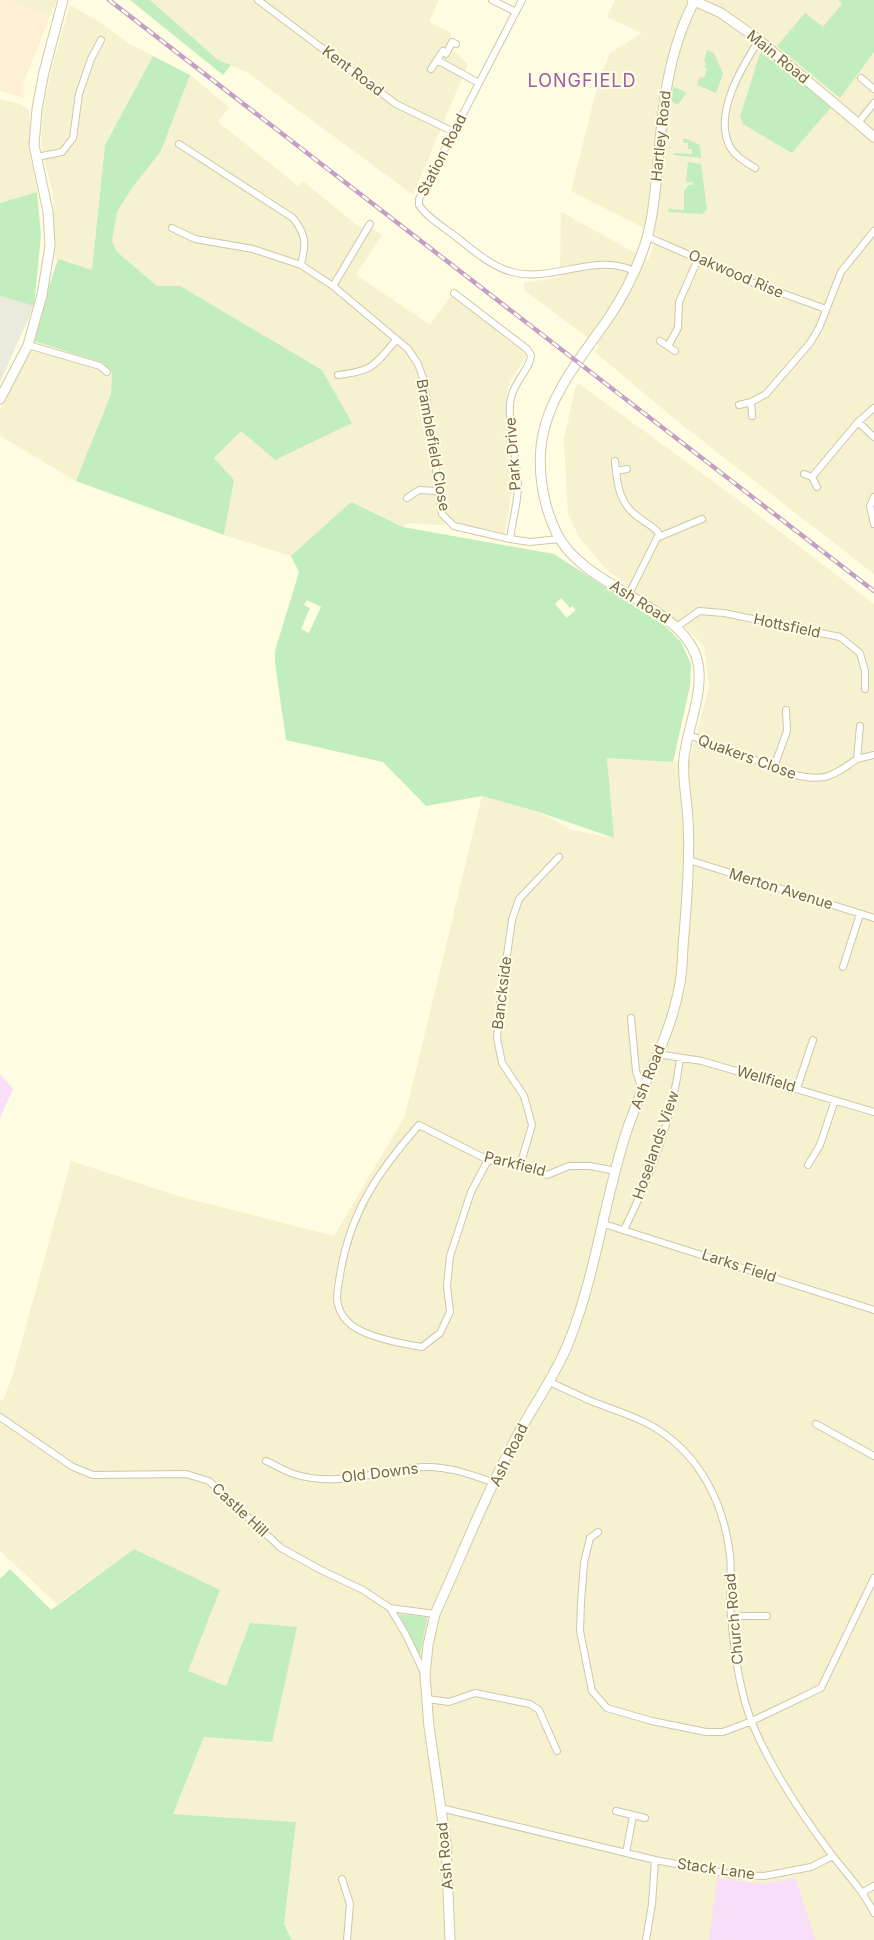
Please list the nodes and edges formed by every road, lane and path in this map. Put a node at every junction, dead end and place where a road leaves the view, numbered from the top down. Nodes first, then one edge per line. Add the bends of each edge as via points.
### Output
1 (63, 0) edge
2 (258, 0) edge
3 (492, 0) edge
4 (522, 0) edge
5 (693, 1) edge
6 (516, 12) junction
7 (101, 40) dead end
8 (759, 40) junction
9 (456, 44) dead end
10 (437, 60) junction
11 (431, 69) dead end
12 (861, 78) dead end
13 (479, 82) junction
14 (874, 89) edge
15 (874, 102) edge
16 (858, 123) junction
17 (454, 132) junction
18 (874, 137) edge
19 (179, 144) dead end
20 (37, 158) junction
21 (755, 168) dead end
22 (370, 224) dead end
23 (172, 228) dead end
24 (874, 231) edge
25 (648, 237) junction
26 (698, 259) junction
27 (301, 265) junction
28 (634, 272) junction
29 (333, 286) junction
30 (454, 293) dead end
31 (826, 309) junction
32 (396, 340) junction
33 (660, 341) dead end
34 (28, 344) junction
35 (668, 346) junction
36 (676, 351) dead end
37 (107, 372) dead end
38 (338, 375) dead end
39 (0, 398) edge
40 (751, 402) junction
41 (739, 405) dead end
42 (874, 408) edge
43 (752, 416) dead end
44 (858, 422) junction
45 (874, 437) edge
46 (615, 461) dead end
47 (616, 470) junction
48 (627, 470) dead end
49 (804, 474) dead end
50 (812, 477) junction
51 (818, 487) dead end
52 (438, 491) junction
53 (874, 496) edge
54 (407, 498) dead end
55 (702, 519) dead end
56 (874, 524) edge
57 (659, 537) junction
58 (510, 539) junction
59 (559, 539) junction
60 (628, 596) junction
61 (678, 626) junction
62 (865, 689) dead end
63 (786, 710) dead end
64 (860, 726) dead end
65 (689, 735) junction
66 (874, 755) edge
67 (857, 759) junction
68 (774, 767) junction
69 (558, 858) dead end
70 (688, 860) junction
71 (860, 914) junction
72 (874, 918) edge
73 (843, 967) dead end
74 (632, 1018) dead end
75 (813, 1040) dead end
76 (657, 1054) junction
77 (680, 1058) junction
78 (797, 1088) junction
79 (642, 1090) junction
80 (835, 1100) junction
81 (874, 1111) edge
82 (488, 1160) junction
83 (808, 1165) dead end
84 (520, 1166) junction
85 (616, 1171) junction
86 (604, 1224) junction
87 (624, 1230) junction
88 (874, 1310) edge
89 (550, 1382) junction
90 (0, 1417) edge
91 (816, 1424) dead end
92 (874, 1456) edge
93 (266, 1460) dead end
94 (495, 1483) junction
95 (598, 1532) dead end
96 (874, 1578) edge
97 (390, 1608) junction
98 (435, 1614) junction
99 (731, 1616) junction
100 (767, 1616) dead end
101 (425, 1675) junction
102 (427, 1700) junction
103 (752, 1722) junction
104 (557, 1751) dead end
105 (441, 1808) junction
106 (616, 1811) dead end
107 (633, 1816) junction
108 (645, 1818) dead end
109 (626, 1853) junction
110 (833, 1856) junction
111 (655, 1860) junction
112 (342, 1878) dead end
113 (874, 1886) edge
114 (863, 1892) junction
115 (874, 1913) edge
116 (347, 1940) edge
117 (450, 1940) edge
118 (646, 1940) edge

1 - 20 street via 37,109 34,145
2 - 17 street, Kent Road via 396,104
3 - 6 street
4 - 6 street, Station Road
5 - 8 street, Main Road via 721,13
5 - 25 street, Hartley Road via 669,75
6 - 13 street, Station Road
7 - 20 street via 79,94 69,146 62,152
8 - 16 street, Main Road
8 - 21 street via 737,74 726,117 726,136 730,146
9 - 10 street via 452,42 446,54 443,52
10 - 11 street
10 - 13 street
12 - 14 street
13 - 17 street, Station Road
15 - 16 street
16 - 18 street, Main Road
17 - 28 street, Station Road via 419,202 423,210 461,241 496,265 519,274 606,266
19 - 27 street via 293,218 303,231 305,245
20 - 34 street via 48,212 50,246 42,295
22 - 29 street
23 - 27 street, Bramblefield Close via 194,239 253,249
24 - 31 street via 842,270
25 - 26 street, Oakwood Rise
25 - 28 street, Hartley Road
26 - 31 street, Oakwood Rise
26 - 35 street via 679,302 678,328
27 - 29 street, Bramblefield Close
28 - 59 street, Ash Road via 616,307 564,383 545,427 540,458 542,489
29 - 32 street, Bramblefield Close
30 - 58 street, Park Drive via 531,355 530,363 515,384 510,401 510,429 518,488
31 - 40 street via 810,343 766,394
32 - 38 street via 375,365 362,372
32 - 52 street, Bramblefield Close via 408,349 424,380
33 - 35 street
34 - 37 street via 100,366
34 - 39 street
35 - 36 street
40 - 41 street
40 - 43 street
42 - 44 street
44 - 45 street
44 - 50 street
46 - 47 street
47 - 48 street
47 - 57 street via 618,491 624,504 655,529
49 - 50 street
50 - 51 street
52 - 54 street via 419,490
52 - 58 street, Bramblefield Close via 442,514 454,526
53 - 56 street via 870,506
55 - 57 street
57 - 60 street
58 - 59 street, Bramblefield Close via 530,542
59 - 60 street, Ash Road via 573,556
60 - 61 street, Ash Road
61 - 62 street, Hottsfield via 699,611 724,613 840,637 860,653
61 - 65 street, Ash Road via 693,646 700,667 699,691
63 - 68 street via 787,731
64 - 67 street
65 - 68 street, Quakers Close
65 - 70 street, Ash Road via 683,778 688,818
66 - 67 street
67 - 68 street, Quakers Close via 831,777 812,779
69 - 84 street, Banckside via 519,899 512,920 500,1004 497,1038 502,1064 524,1096 532,1125
70 - 71 street, Merton Avenue
70 - 76 street, Ash Road via 679,988
71 - 72 street, Merton Avenue
71 - 73 street
74 - 79 street via 636,1071
75 - 78 street
76 - 77 street, Wellfield
76 - 79 street, Ash Road
77 - 78 street, Wellfield via 702,1061
77 - 87 street, Hoselands View via 676,1093 668,1120 648,1179
78 - 80 street, Wellfield
79 - 85 street, Ash Road
80 - 81 street, Wellfield
80 - 83 street via 820,1144
82 - 82 street, Parkfield via 471,1192 450,1256 447,1286 450,1312 440,1333 422,1347 382,1340 348,1322 336,1302 342,1261 354,1218 392,1156 419,1125
82 - 84 street, Parkfield
84 - 85 street, Parkfield via 547,1175 569,1166
85 - 86 street, Ash Road
86 - 87 street, Larks Field
86 - 89 street, Ash Road via 568,1344
87 - 88 street, Larks Field
89 - 94 street, Ash Road via 521,1430
89 - 99 street, Church Road via 656,1428 698,1467 713,1490 724,1520 730,1556
90 - 97 street, Castle Hill via 72,1468 93,1475 186,1474 209,1481 281,1548 363,1590
91 - 92 street
93 - 94 street, Old Downs via 294,1474 324,1479 425,1467 460,1471
94 - 98 street, Ash Road
95 - 103 street via 590,1538 584,1563 580,1612 580,1631 592,1691 607,1708 706,1732 722,1732
96 - 103 street via 821,1688
97 - 98 street, Castle Hill
97 - 101 street, Castle Hill
98 - 101 street, Ash Road
99 - 100 street
99 - 103 street, Church Road via 739,1679
101 - 102 street, Ash Road
102 - 104 street via 449,1702 476,1693 530,1704 539,1710
102 - 105 street, Ash Road
103 - 110 street, Church Road via 781,1780
105 - 109 street, Stack Lane
105 - 117 street, Ash Road via 446,1844
106 - 107 street
107 - 108 street
107 - 109 street
109 - 111 street, Stack Lane
110 - 111 street, Stack Lane via 812,1867 764,1876 736,1875
110 - 114 street, Church Road
111 - 118 street
112 - 116 street via 350,1904
113 - 114 street
114 - 115 street, Church Road

